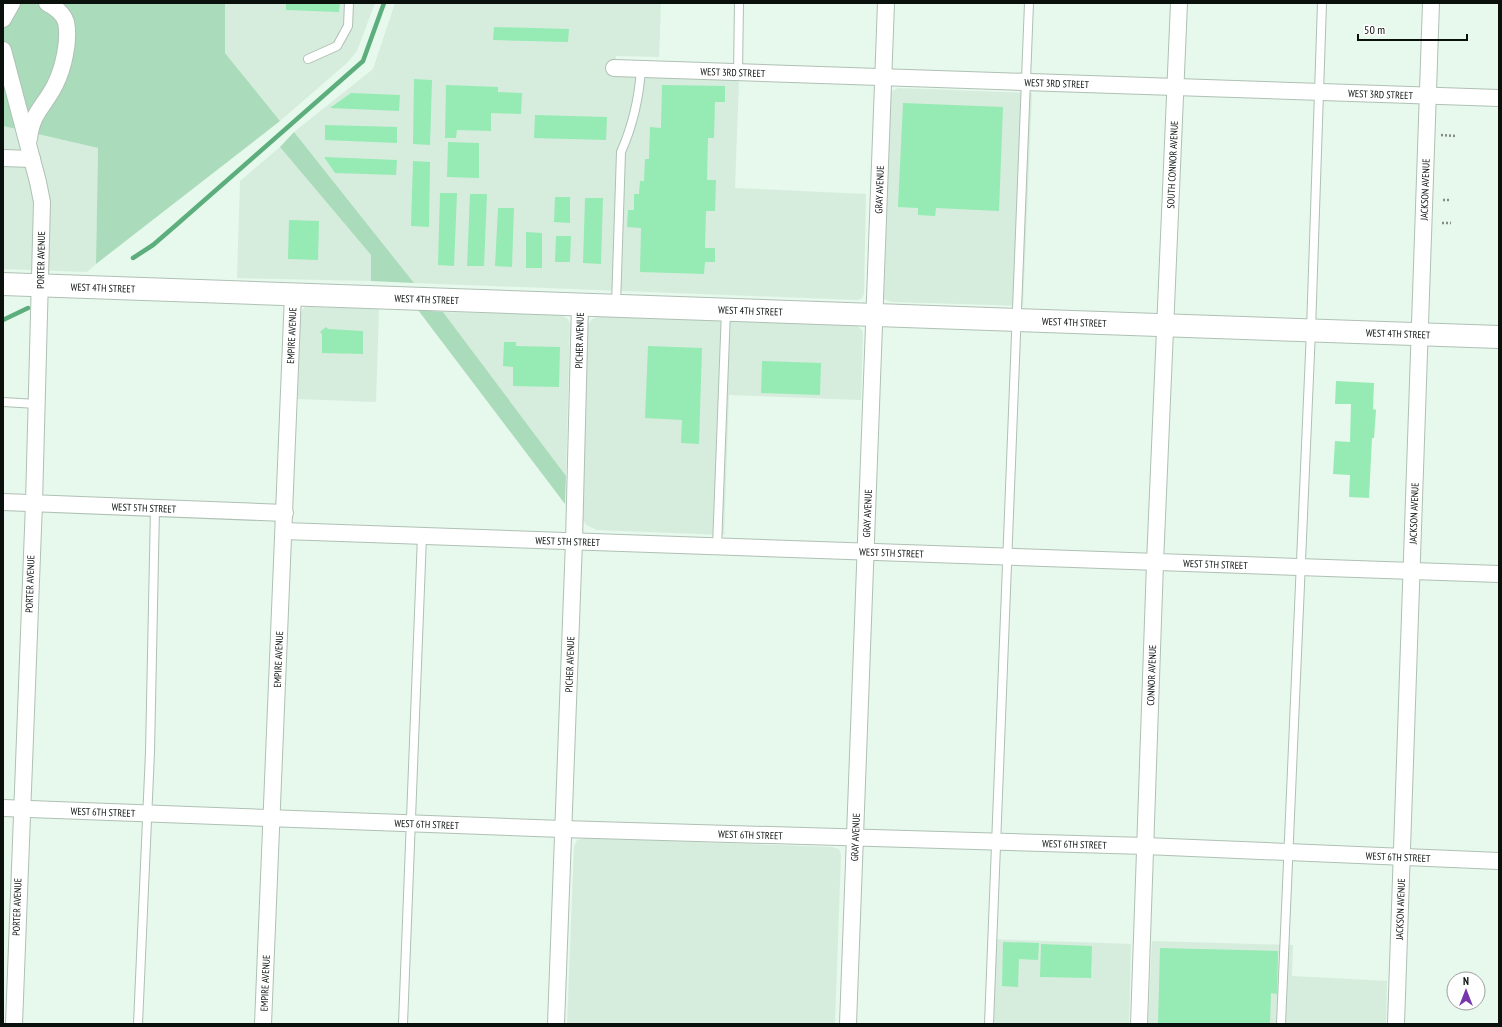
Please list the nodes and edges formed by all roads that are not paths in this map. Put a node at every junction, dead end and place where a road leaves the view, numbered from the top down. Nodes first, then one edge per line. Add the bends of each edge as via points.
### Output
1 (12, 3) edge
2 (47, 3) edge
3 (349, 3) edge
4 (738, 3) edge
5 (886, 3) edge
6 (1029, 3) edge
7 (1179, 3) edge
8 (1322, 3) edge
9 (1431, 3) edge
10 (3, 19) edge
11 (3, 50) edge
12 (308, 59) dead end
13 (614, 68) dead end
14 (641, 69) junction
15 (738, 72) junction
16 (883, 77) junction
17 (1026, 82) junction
18 (1176, 87) junction
19 (1319, 92) junction
20 (1429, 95) junction
21 (1499, 98) edge
22 (30, 152) junction
23 (3, 158) edge
24 (3, 284) edge
25 (40, 285) junction
26 (293, 294) junction
27 (580, 304) junction
28 (616, 306) junction
29 (726, 309) junction
30 (874, 315) junction
31 (1017, 320) junction
32 (1165, 326) junction
33 (1311, 330) junction
34 (1421, 334) junction
35 (1499, 337) edge
36 (3, 402) edge
37 (37, 404) junction
38 (3, 502) edge
39 (34, 503) junction
40 (156, 508) junction
41 (285, 513) junction
42 (284, 531) junction
43 (422, 536) junction
44 (574, 541) junction
45 (717, 547) junction
46 (866, 551) junction
47 (1008, 557) junction
48 (1155, 563) junction
49 (1301, 567) junction
50 (1412, 571) junction
51 (1499, 574) edge
52 (3, 808) edge
53 (21, 809) junction
54 (147, 813) junction
55 (271, 817) junction
56 (409, 823) junction
57 (562, 829) junction
58 (854, 837) junction
59 (996, 843) junction
60 (1145, 846) junction
61 (1289, 853) junction
62 (1402, 857) junction
63 (1499, 861) edge
64 (14, 1024) edge
65 (138, 1024) edge
66 (263, 1024) edge
67 (403, 1024) edge
68 (556, 1024) edge
69 (848, 1024) edge
70 (989, 1024) edge
71 (1139, 1024) edge
72 (1281, 1024) edge
73 (1396, 1024) edge

1 - 10 street
2 - 22 street, PORTER AVENUE via 57,9 65,22 67,38 56,84 34,115 30,128
3 - 12 lane via 348,26 337,46
4 - 15 lane
5 - 16 street, GRAY AVENUE
6 - 17 lane
7 - 18 street, SOUTH CONNOR AVENUE
8 - 19 lane
9 - 20 street, JACKSON AVENUE
11 - 22 street, PORTER AVENUE
13 - 14 street, WEST 3RD STREET
14 - 15 street, WEST 3RD STREET
14 - 28 lane via 640,92 631,130 621,152
15 - 16 street, WEST 3RD STREET
16 - 17 street, WEST 3RD STREET
16 - 30 street, GRAY AVENUE
17 - 18 street, WEST 3RD STREET
17 - 31 lane
18 - 19 street, WEST 3RD STREET
18 - 32 street, SOUTH CONNOR AVENUE
19 - 20 street, WEST 3RD STREET
19 - 33 lane
20 - 21 street, WEST 3RD STREET
20 - 34 street, JACKSON AVENUE
22 - 23 street
22 - 25 street, PORTER AVENUE via 42,202
24 - 25 street, WEST 4TH STREET
25 - 26 street, WEST 4TH STREET
25 - 37 street, PORTER AVENUE
26 - 27 street, WEST 4TH STREET
26 - 41 street, EMPIRE AVENUE
27 - 28 street, WEST 4TH STREET
27 - 44 street, PICHER AVENUE
28 - 29 street, WEST 4TH STREET
29 - 30 street, WEST 4TH STREET
29 - 45 lane
30 - 31 street, WEST 4TH STREET
30 - 46 street, GRAY AVENUE
31 - 32 street, WEST 4TH STREET
31 - 47 lane
32 - 33 street, WEST 4TH STREET
32 - 48 street, CONNOR AVENUE
33 - 34 street, WEST 4TH STREET
33 - 49 lane
34 - 35 street, WEST 4TH STREET
34 - 50 street, JACKSON AVENUE
36 - 37 lane
37 - 39 street, PORTER AVENUE
38 - 39 street, WEST 5TH STREET
39 - 40 street, WEST 5TH STREET
39 - 53 street, PORTER AVENUE
40 - 41 street, WEST 5TH STREET
40 - 54 lane
41 - 42 street, EMPIRE AVENUE
42 - 43 street, WEST 5TH STREET
42 - 55 street, EMPIRE AVENUE
43 - 44 street, WEST 5TH STREET
43 - 56 lane
44 - 45 street, WEST 5TH STREET
44 - 57 street, PICHER AVENUE
45 - 46 street, WEST 5TH STREET
46 - 47 street, WEST 5TH STREET
46 - 58 street, GRAY AVENUE
47 - 48 street, WEST 5TH STREET
47 - 59 lane
48 - 49 street, WEST 5TH STREET
48 - 60 street, CONNOR AVENUE
49 - 50 street, WEST 5TH STREET
49 - 61 lane
50 - 51 street, WEST 5TH STREET
50 - 62 street, JACKSON AVENUE
52 - 53 street, WEST 6TH STREET
53 - 54 street, WEST 6TH STREET
53 - 64 street, PORTER AVENUE
54 - 55 street, WEST 6TH STREET
54 - 65 lane
55 - 56 street, WEST 6TH STREET
55 - 66 street, EMPIRE AVENUE
56 - 57 street, WEST 6TH STREET
56 - 67 lane
57 - 58 street, WEST 6TH STREET
57 - 68 street, PICHER AVENUE
58 - 59 street, WEST 6TH STREET
58 - 69 street, GRAY AVENUE
59 - 60 street, WEST 6TH STREET
59 - 70 lane
60 - 61 street, WEST 6TH STREET
60 - 71 street, CONNOR AVENUE
61 - 62 street, WEST 6TH STREET
61 - 72 lane
62 - 63 street, WEST 6TH STREET
62 - 73 street, JACKSON AVENUE

